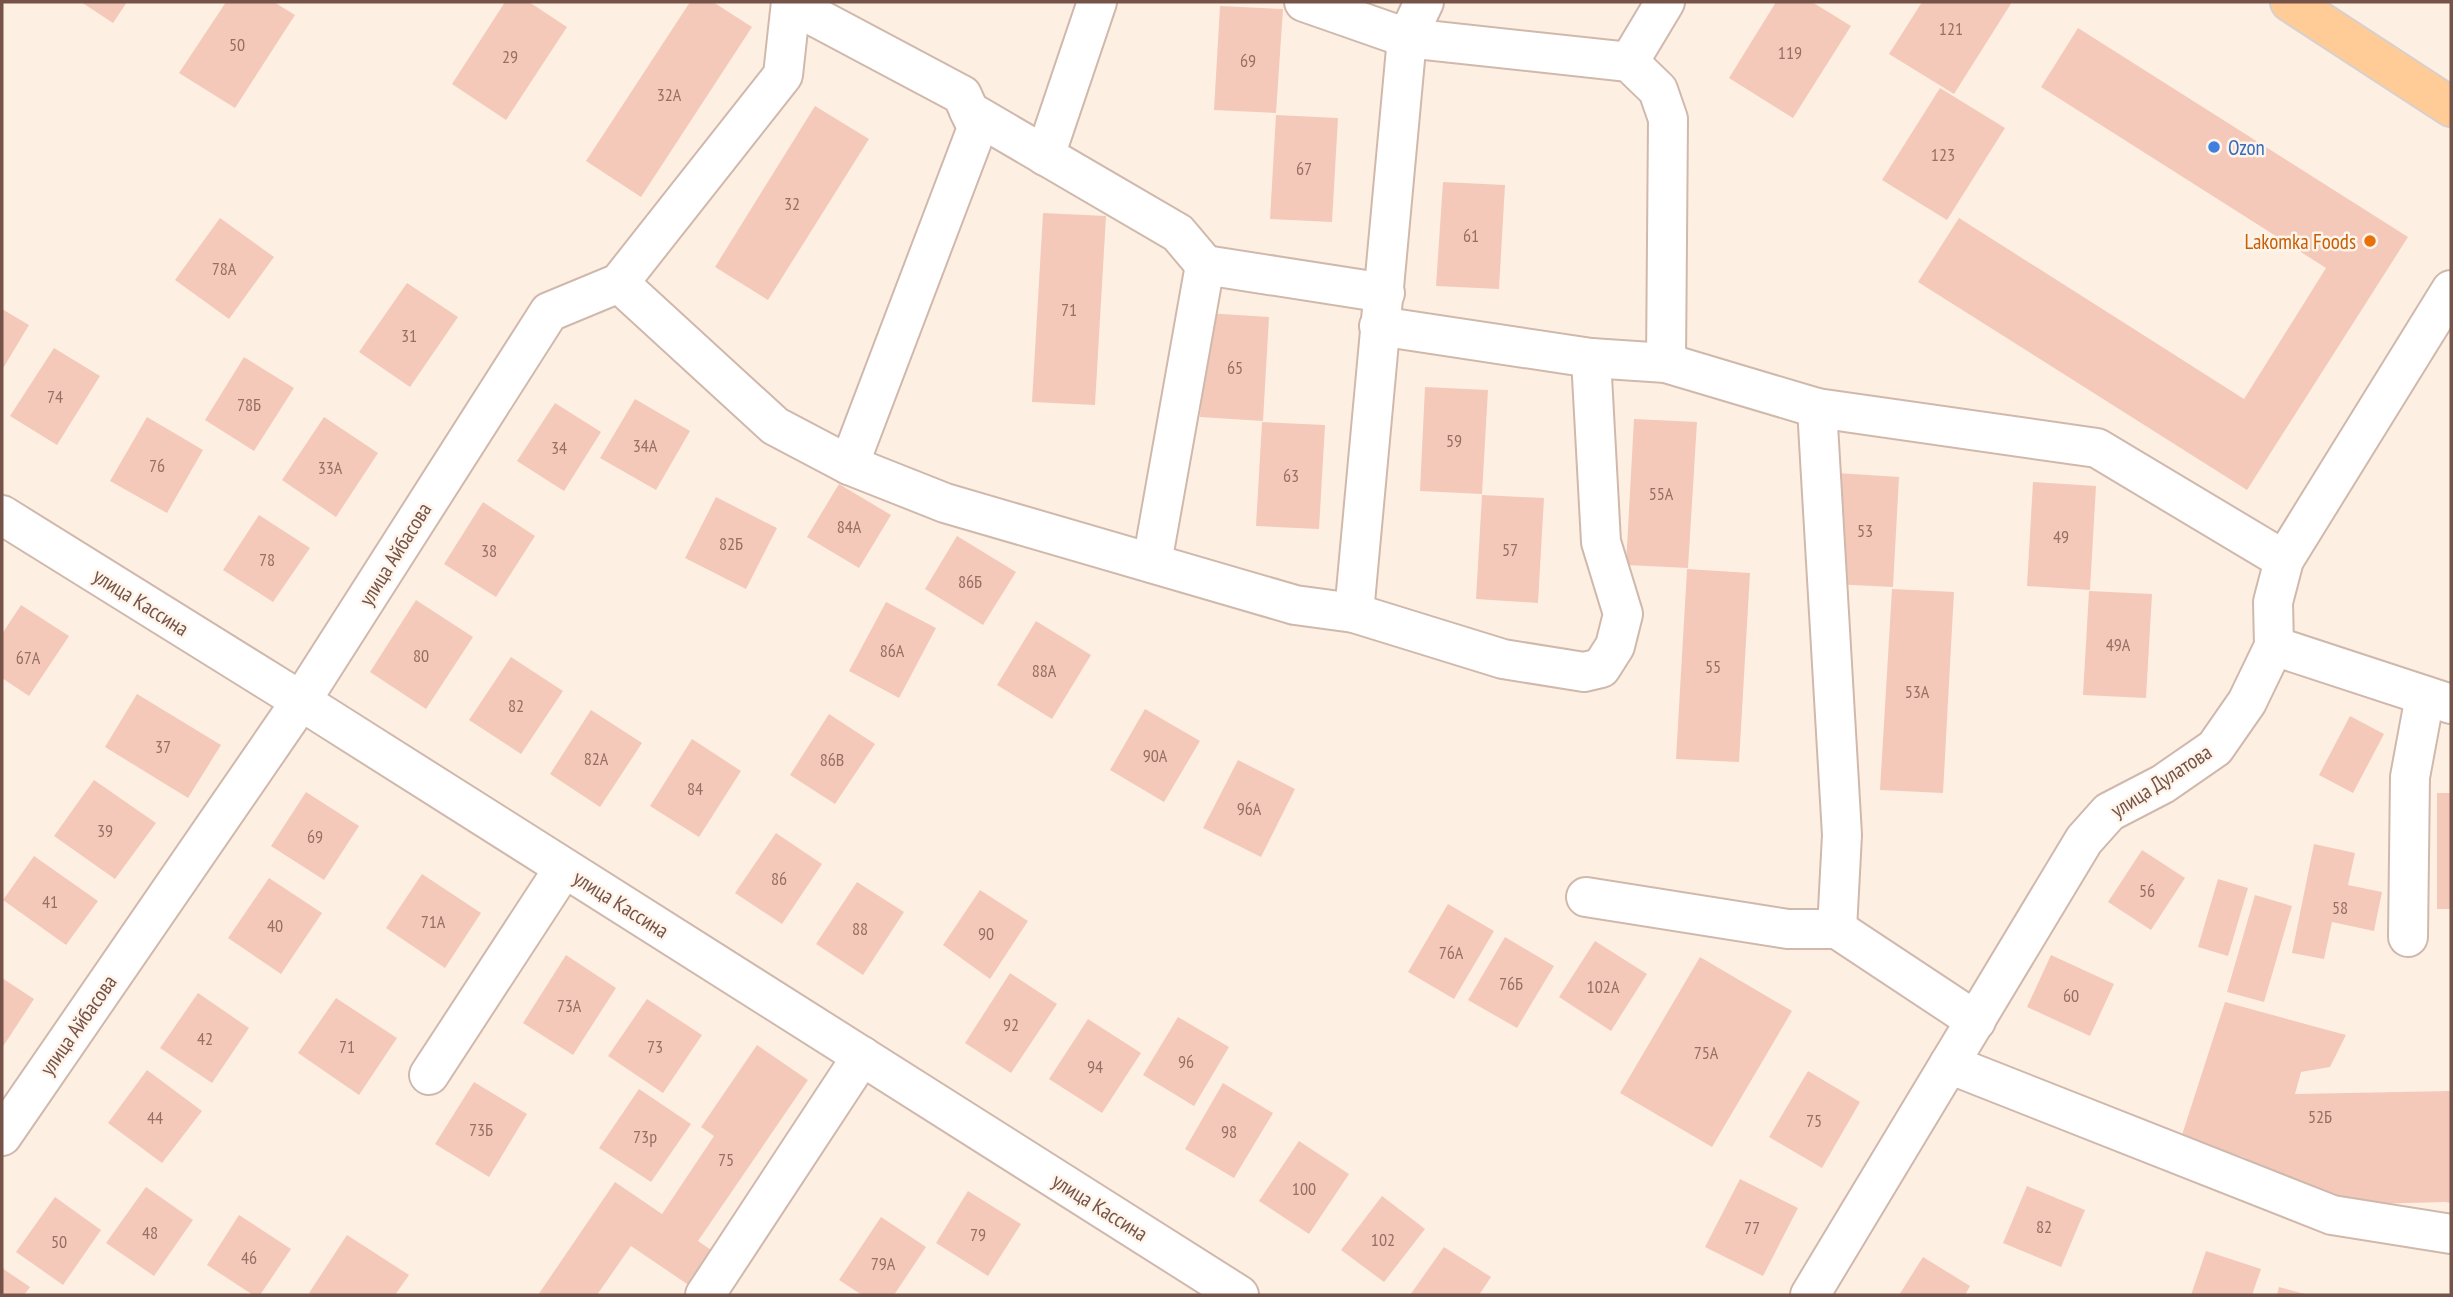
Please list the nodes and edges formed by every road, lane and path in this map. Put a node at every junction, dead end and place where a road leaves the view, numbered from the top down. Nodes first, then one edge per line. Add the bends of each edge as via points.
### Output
1 (1097, 2) edge
2 (1304, 2) edge
3 (1424, 2) edge
4 (1665, 2) edge
5 (2290, 2) edge
6 (791, 3) edge
7 (1407, 38) junction
8 (1629, 62) junction
9 (2451, 107) edge
10 (969, 111) junction
11 (1045, 156) junction
12 (1205, 265) junction
13 (619, 283) junction
14 (2451, 290) edge
15 (1382, 309) junction
16 (1591, 358) junction
17 (1666, 363) junction
18 (1817, 408) junction
19 (849, 465) junction
20 (2, 515) edge
21 (2284, 560) junction
22 (1152, 563) junction
23 (1354, 613) junction
24 (2274, 646) junction
25 (2438, 700) edge
26 (301, 701) junction
27 (564, 867) junction
28 (1586, 897) dead end
29 (1837, 929) junction
30 (2408, 937) dead end
31 (1976, 1021) junction
32 (862, 1056) junction
33 (1949, 1064) junction
34 (429, 1075) dead end
35 (2, 1136) edge
36 (2451, 1234) edge
37 (705, 1295) edge
38 (1239, 1295) edge
39 (1810, 1295) edge

1 - 11 street
2 - 7 street
3 - 7 street
4 - 8 street
5 - 9 main road
6 - 10 street via 962,96
6 - 13 street, улица Айбасова via 783,75
7 - 8 street
7 - 15 street
8 - 17 street via 1658,90 1668,120
10 - 11 street
10 - 19 street via 977,128
11 - 12 street via 1178,233
12 - 15 street
12 - 22 street
13 - 19 street via 775,426
13 - 26 street, улица Айбасова via 549,312
14 - 21 street, улица Дулатова
15 - 16 street
15 - 23 street
16 - 17 street
16 - 23 street via 1601,542 1623,614 1615,646 1601,668 1584,671 1503,659
17 - 18 street
18 - 21 street via 2097,449
18 - 29 street via 1842,835
19 - 22 street via 945,503
20 - 26 street, улица Кассина
21 - 24 street, улица Дулатова via 2273,602
22 - 23 street via 1295,605
24 - 25 street
24 - 31 street, улица Дулатова via 2247,702 2215,748 2163,785 2109,812 2084,840
25 - 30 street via 2410,777
26 - 27 street, улица Кассина
26 - 35 street, улица Айбасова
27 - 32 street, улица Кассина
27 - 34 street
28 - 29 street via 1788,929
29 - 31 street
31 - 33 street, улица Дулатова
32 - 37 street
32 - 38 street, улица Кассина
33 - 36 street via 2332,1215
33 - 39 street, улица Дулатова

